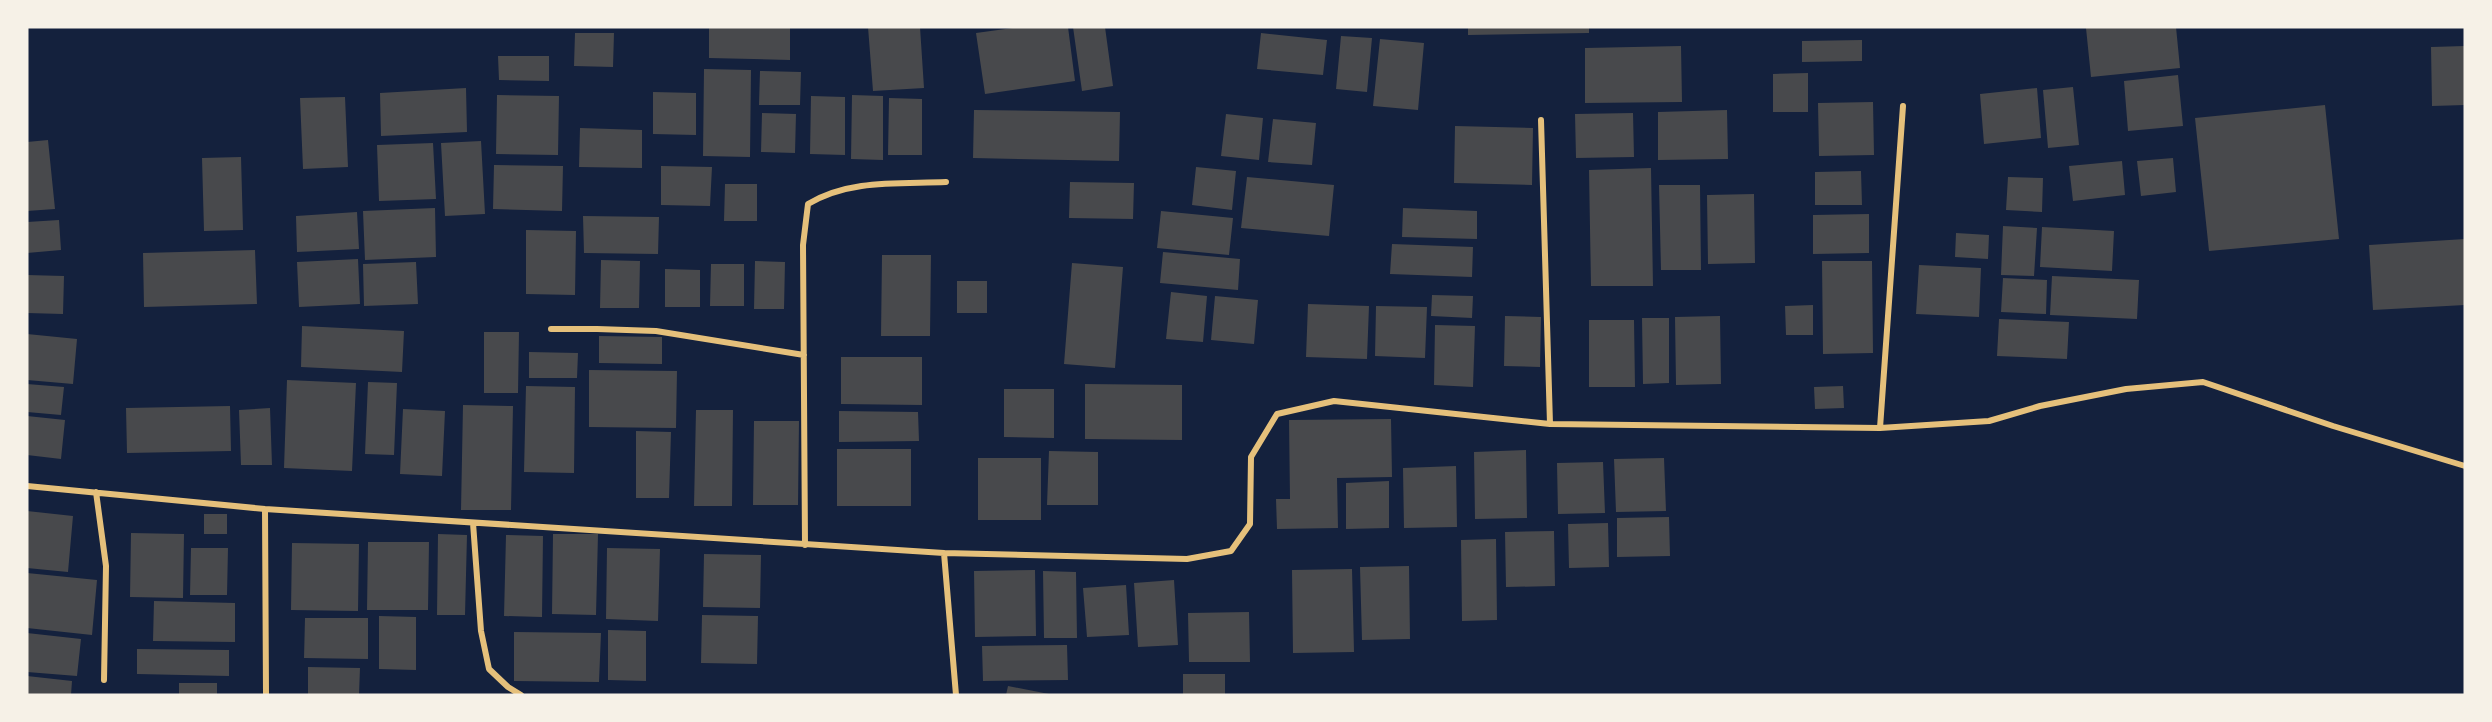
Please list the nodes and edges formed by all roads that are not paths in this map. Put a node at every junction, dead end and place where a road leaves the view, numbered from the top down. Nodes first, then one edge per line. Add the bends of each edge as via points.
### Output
1 (1903, 106) dead end
2 (1541, 120) dead end
3 (946, 182) dead end
4 (551, 329) dead end
5 (804, 355) junction
6 (1550, 424) junction
7 (1880, 428) junction
8 (2465, 466) edge
9 (27, 486) edge
10 (96, 492) junction
11 (265, 509) junction
12 (473, 523) junction
13 (805, 545) junction
14 (944, 553) junction
15 (104, 680) dead end
16 (266, 695) edge
17 (521, 695) edge
18 (956, 695) edge

1 - 7 street
2 - 6 street
3 - 5 street via 866,184 827,193 808,204 803,245
4 - 5 street via 656,332
5 - 13 street
6 - 7 street
6 - 14 street via 1334,401 1277,414 1251,457 1250,524 1231,551 1187,559
7 - 8 street via 1989,421 2040,406 2126,389 2203,382
9 - 10 street
10 - 11 street
10 - 15 street via 106,566
11 - 12 street
11 - 16 street
12 - 13 street
12 - 17 street via 481,631 489,669
13 - 14 street
14 - 18 street

